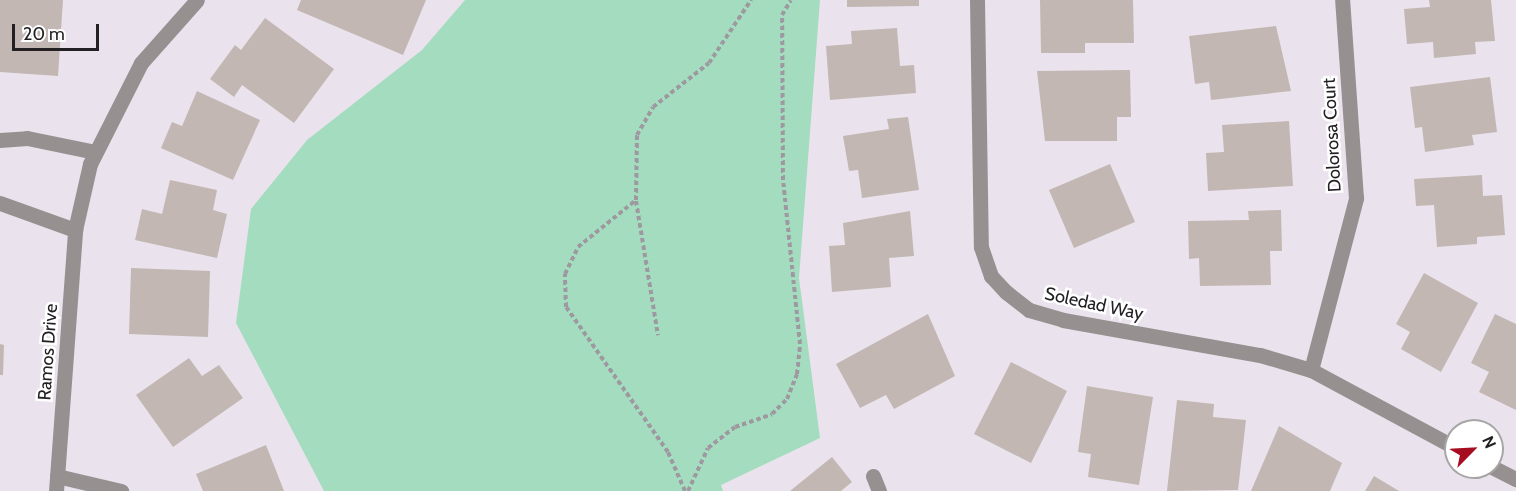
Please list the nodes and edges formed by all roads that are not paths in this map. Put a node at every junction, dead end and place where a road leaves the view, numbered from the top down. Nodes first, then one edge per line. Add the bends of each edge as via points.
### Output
1 (197, 0) edge
2 (978, 0) edge
3 (1342, 0) edge
4 (0, 140) edge
5 (95, 152) junction
6 (0, 203) edge
7 (75, 230) junction
8 (1311, 370) junction
9 (1444, 442) edge
10 (57, 484) edge
11 (121, 491) edge

1 - 5 street, Ramos Drive via 141,63
2 - 8 street, Soledad Way via 979,216 981,248 991,276 1029,310 1063,320 1260,355
3 - 8 street, Dolorosa Court via 1356,198
4 - 5 street via 27,138
5 - 7 street, Ramos Drive
6 - 7 street
7 - 10 street, Ramos Drive
8 - 9 street, Soledad Way
10 - 11 street, Ramos Drive

